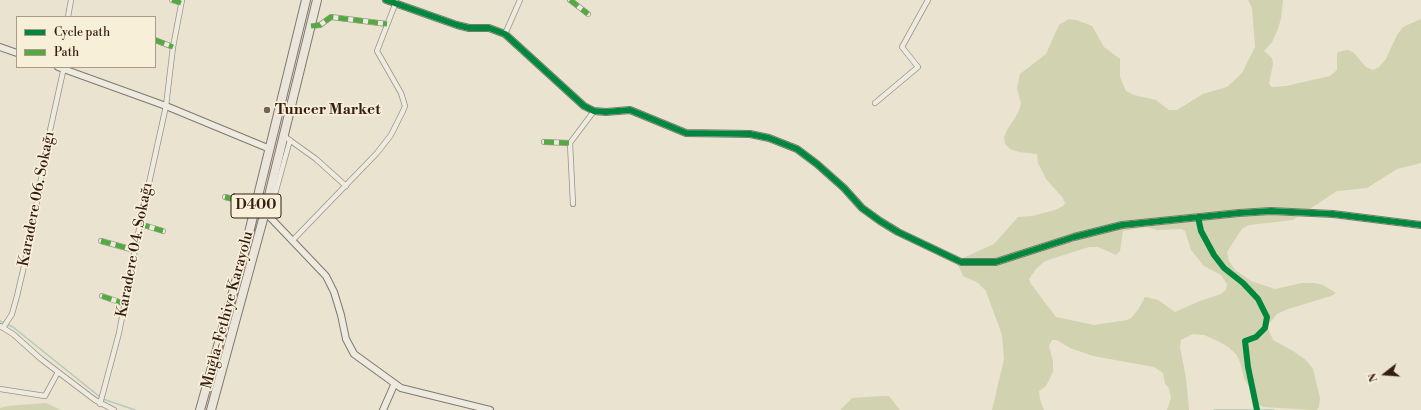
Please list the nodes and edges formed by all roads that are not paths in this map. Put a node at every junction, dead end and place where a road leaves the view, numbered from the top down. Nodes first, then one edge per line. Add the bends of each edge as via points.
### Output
1 (71, 0) edge
2 (172, 0) edge
3 (306, 0) edge
4 (317, 0) edge
5 (386, 0) edge
6 (520, 0) edge
7 (570, 0) edge
8 (928, 0) edge
9 (182, 1) edge
10 (398, 2) edge
11 (588, 14) dead end
12 (68, 16) edge
13 (387, 24) junction
14 (311, 26) junction
15 (505, 34) junction
16 (156, 40) edge
17 (0, 47) edge
18 (173, 47) junction
19 (16, 53) edge
20 (62, 68) edge
21 (875, 103) dead end
22 (166, 106) junction
23 (594, 111) junction
24 (287, 138) junction
25 (544, 142) dead end
26 (570, 143) junction
27 (270, 149) junction
28 (346, 186) junction
29 (225, 197) dead end
30 (573, 204) dead end
31 (256, 205) junction
32 (267, 214) junction
33 (140, 224) junction
34 (1421, 224) edge
35 (163, 231) dead end
36 (101, 241) dead end
37 (292, 242) junction
38 (134, 250) junction
39 (102, 296) dead end
40 (125, 304) junction
41 (3, 326) edge
42 (58, 372) junction
43 (394, 384) junction
44 (0, 389) edge
45 (100, 403) junction
46 (114, 410) edge
47 (200, 410) edge
48 (211, 410) edge
49 (383, 410) edge
50 (490, 410) edge

1 - 12 street
2 - 9 street
3 - 27 highway, Muğla-Fethiye Karayolu / D400
4 - 14 highway, Muğla-Fethiye Karayolu / D400
5 - 10 street
6 - 15 street
7 - 11 street
8 - 21 street via 902,47 918,67
9 - 18 street, Karadere 04. Sokağı
10 - 13 street
10 - 15 street via 457,25 490,28
13 - 14 street via 331,17 320,25
13 - 28 street via 377,54 396,84 405,106 387,140
14 - 24 highway, Muğla-Fethiye Karayolu / D400
15 - 23 street via 584,106
16 - 18 street
17 - 19 street
18 - 22 street, Karadere 04. Sokağı
20 - 22 street
20 - 41 street, Karadere 06. Sokağı via 29,245 15,303 9,319
22 - 27 street
22 - 33 street, Karadere 04. Sokağı
23 - 26 street
23 - 34 street via 630,110 686,133 750,134 786,144 807,155 880,222 961,262 996,262 1074,237 1122,225 1239,213 1271,211 1333,214
24 - 28 street via 316,158
24 - 32 highway, Muğla-Fethiye Karayolu / D400
25 - 26 street
26 - 30 street
27 - 31 highway, Muğla-Fethiye Karayolu / D400
28 - 37 street
29 - 31 street
31 - 47 highway, Muğla-Fethiye Karayolu / D400
32 - 37 street
32 - 48 highway, Muğla-Fethiye Karayolu / D400
33 - 35 street
33 - 38 street, Karadere 04. Sokağı
36 - 38 street
37 - 43 street via 326,276 338,305 351,351
38 - 40 street, Karadere 04. Sokağı
39 - 40 street
40 - 45 street, Karadere 04. Sokağı
41 - 42 street
42 - 44 street via 45,396
42 - 45 street
43 - 49 street
43 - 50 street via 408,391
45 - 46 street

